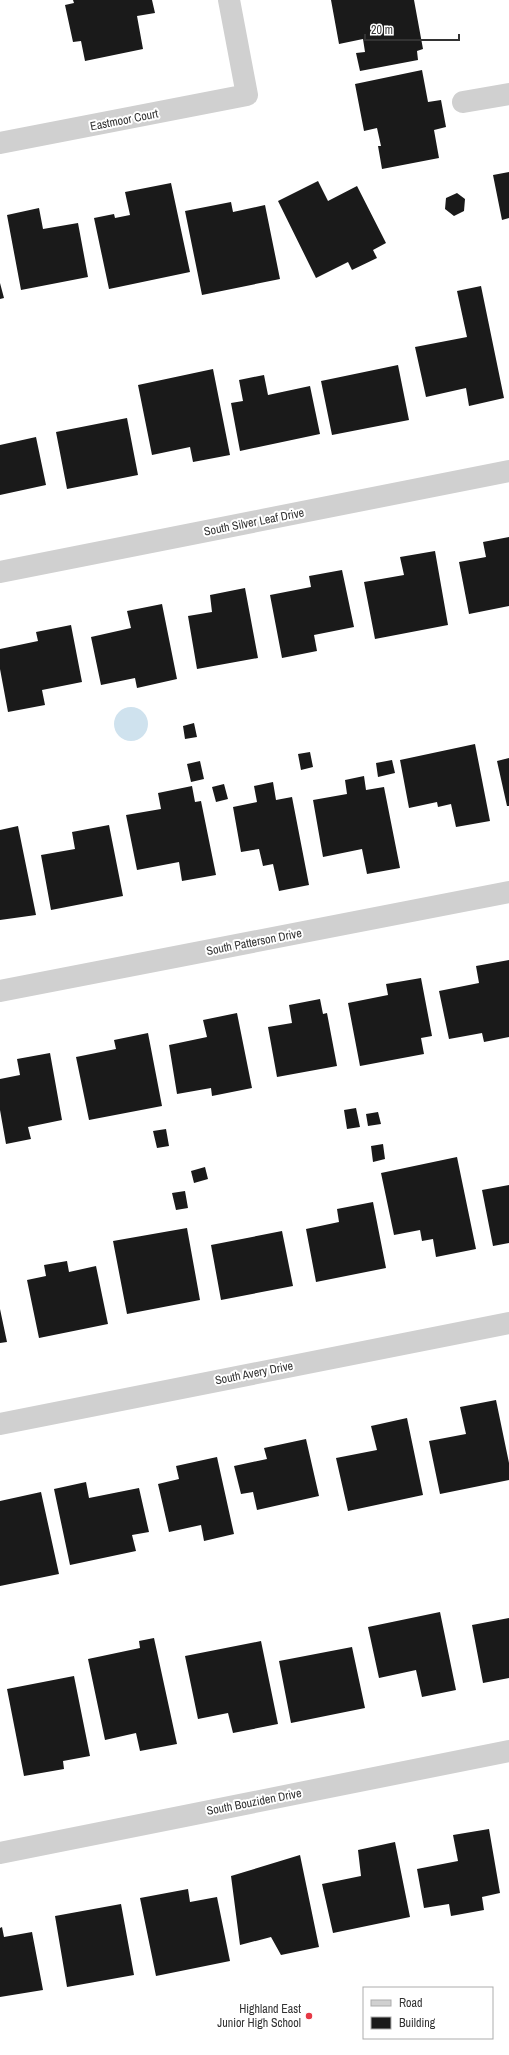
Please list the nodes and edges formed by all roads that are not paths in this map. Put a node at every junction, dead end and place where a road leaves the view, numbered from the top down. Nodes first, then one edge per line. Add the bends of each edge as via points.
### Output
1 (229, 0) edge
2 (509, 94) edge
3 (463, 102) dead end
4 (0, 143) edge
5 (509, 471) edge
6 (0, 572) edge
7 (509, 892) edge
8 (0, 991) edge
9 (509, 1323) edge
10 (0, 1424) edge
11 (509, 1751) edge
12 (0, 1853) edge

1 - 4 street, Eastmoor Court via 247,95
2 - 3 street
5 - 6 street, South Silver Leaf Drive
7 - 8 street, South Patterson Drive
9 - 10 street, South Avery Drive
11 - 12 street, South Bouziden Drive

